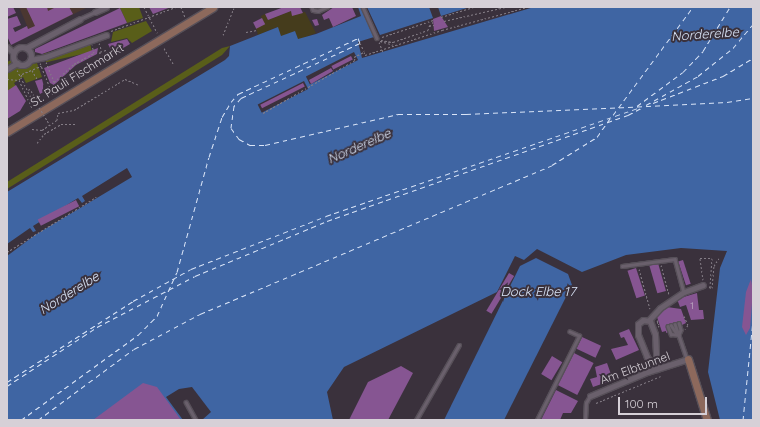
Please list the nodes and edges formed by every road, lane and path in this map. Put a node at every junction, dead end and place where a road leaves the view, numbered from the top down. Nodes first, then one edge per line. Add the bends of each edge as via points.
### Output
1 (106, 7) edge
2 (144, 7) edge
3 (176, 7) edge
4 (181, 7) edge
5 (213, 7) edge
6 (312, 7) edge
7 (328, 7) edge
8 (364, 7) edge
9 (474, 7) edge
10 (505, 7) edge
11 (527, 7) edge
12 (234, 8) dead end
13 (96, 12) joint
14 (183, 13) dead end
15 (148, 17) junction
16 (441, 17) dead end
17 (80, 20) joint
18 (444, 21) dead end
19 (461, 21) dead end
20 (434, 25) dead end
21 (462, 25) junction
22 (428, 26) junction
23 (155, 29) dead end
24 (257, 30) dead end
25 (246, 32) dead end
26 (106, 35) joint
27 (223, 35) dead end
28 (382, 37) dead end
29 (378, 39) joint
30 (381, 40) dead end
31 (90, 41) junction
32 (360, 43) dead end
33 (380, 43) dead end
34 (395, 45) junction
35 (7, 47) edge
36 (100, 47) dead end
37 (26, 48) junction
38 (164, 48) dead end
39 (382, 49) junction
40 (101, 50) junction
41 (364, 52) junction
42 (383, 52) dead end
43 (14, 53) junction
44 (105, 56) junction
45 (30, 60) junction
46 (16, 65) junction
47 (174, 65) dead end
48 (112, 67) junction
49 (49, 68) dead end
50 (7, 69) edge
51 (32, 69) junction
52 (7, 79) edge
53 (22, 79) junction
54 (37, 79) dead end
55 (19, 80) junction
56 (139, 85) dead end
57 (28, 90) junction
58 (33, 97) junction
59 (56, 102) junction
60 (263, 112) dead end
61 (35, 114) junction
62 (76, 124) dead end
63 (50, 125) junction
64 (52, 128) junction
65 (32, 129) dead end
66 (7, 132) edge
67 (38, 143) dead end
68 (96, 197) dead end
69 (7, 252) edge
70 (719, 258) dead end
71 (659, 260) junction
72 (622, 266) dead end
73 (639, 269) dead end
74 (703, 285) junction
75 (710, 287) junction
76 (684, 292) junction
77 (671, 301) junction
78 (651, 318) junction
79 (679, 323) dead end
80 (570, 332) dead end
81 (679, 335) junction
82 (460, 345) dead end
83 (688, 359) junction
84 (657, 369) junction
85 (662, 376) dead end
86 (590, 396) joint
87 (186, 402) dead end
88 (596, 403) dead end
89 (196, 420) edge
90 (416, 420) edge
91 (537, 420) edge
92 (585, 420) edge
93 (707, 420) edge

1 - 13 street
2 - 15 path
3 - 15 path
4 - 14 path
5 - 48 main road, St. Pauli Fischmarkt
6 - 7 lane via 318,11
8 - 29 lane
9 - 16 path via 459,14
10 - 18 path
11 - 21 path
12 - 27 path
13 - 17 lane
15 - 23 path
15 - 26 path
17 - 37 street
19 - 21 path
20 - 22 path
21 - 34 path
22 - 28 path via 433,21
22 - 30 path via 428,30 393,42
24 - 25 path
26 - 31 street
29 - 34 path
31 - 45 street
31 - 49 path via 94,53 74,64 54,82
32 - 41 path
33 - 39 path
34 - 39 path
35 - 43 street
36 - 40 path
37 - 43 street via 18,48
37 - 45 street via 30,52
38 - 47 path
39 - 41 path via 365,55
39 - 42 path
40 - 44 path via 106,50
40 - 44 path via 98,54
41 - 60 path via 356,56 355,60
43 - 46 street
44 - 48 path
45 - 46 street via 24,65
46 - 50 street
46 - 53 path
48 - 59 main road, St. Pauli Fischmarkt
51 - 53 path via 22,74
51 - 54 path
51 - 59 path via 42,66
52 - 55 path
53 - 55 path
53 - 57 path
55 - 61 path
56 - 63 path, bridge via 125,79 74,110 58,113 57,120
57 - 58 path
57 - 58 path via 30,89
58 - 63 path, bridge
59 - 61 main road, St. Pauli Fischmarkt
61 - 66 main road, St. Pauli Fischmarkt
62 - 64 path via 60,124
63 - 64 path, bridge
63 - 65 path, bridge via 42,130
64 - 67 path
68 - 69 path
70 - 75 path via 714,266
71 - 72 lane
71 - 76 lane via 675,259
71 - 77 path
73 - 78 path
74 - 75 path
74 - 75 path via 700,258 712,258
74 - 76 street
76 - 77 street
77 - 78 street
78 - 84 street via 656,337
78 - 84 street via 639,322 636,329 647,357
79 - 81 lane
80 - 91 lane via 579,336
81 - 81 lane via 672,325 671,334
81 - 83 lane
82 - 90 lane
83 - 84 street, Am Elbtunnel
83 - 93 main road
84 - 86 street, Am Elbtunnel
85 - 88 path
86 - 92 lane via 586,403
87 - 89 lane

